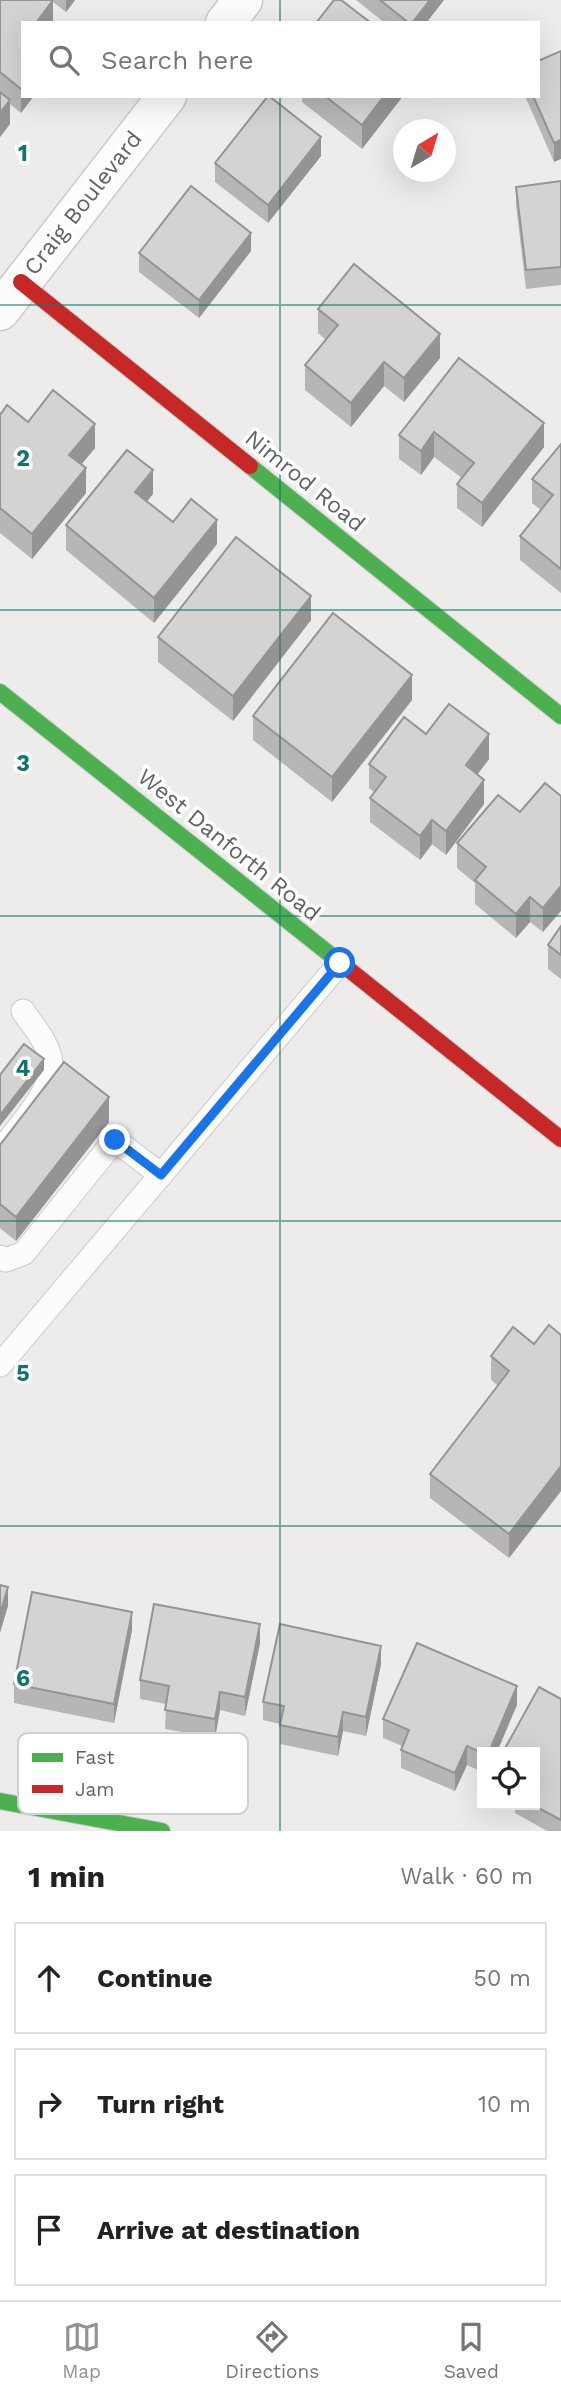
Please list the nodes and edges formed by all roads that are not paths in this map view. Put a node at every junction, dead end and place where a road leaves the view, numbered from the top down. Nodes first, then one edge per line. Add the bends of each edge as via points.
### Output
1 (243, 0) edge
2 (227, 21) edge
3 (165, 98) edge
4 (10, 296) edge
5 (0, 692) edge
6 (561, 716) edge
7 (340, 963) junction
8 (23, 1011) dead end
9 (561, 1139) edge
10 (0, 1151) edge
11 (161, 1175) junction
12 (0, 1257) edge
13 (0, 1365) edge
14 (0, 1801) edge
15 (18, 1804) edge
16 (70, 1814) edge
17 (162, 1831) edge

1 - 2 street
3 - 4 street, Craig Boulevard
4 - 6 street, Nimrod Road
5 - 7 street, West Danforth Road
7 - 9 street, West Danforth Road
7 - 11 lane
8 - 10 lane via 44,1040 51,1064 44,1092
11 - 12 lane via 115,1140 24,1253 6,1260
11 - 13 lane
14 - 15 street
16 - 17 street

